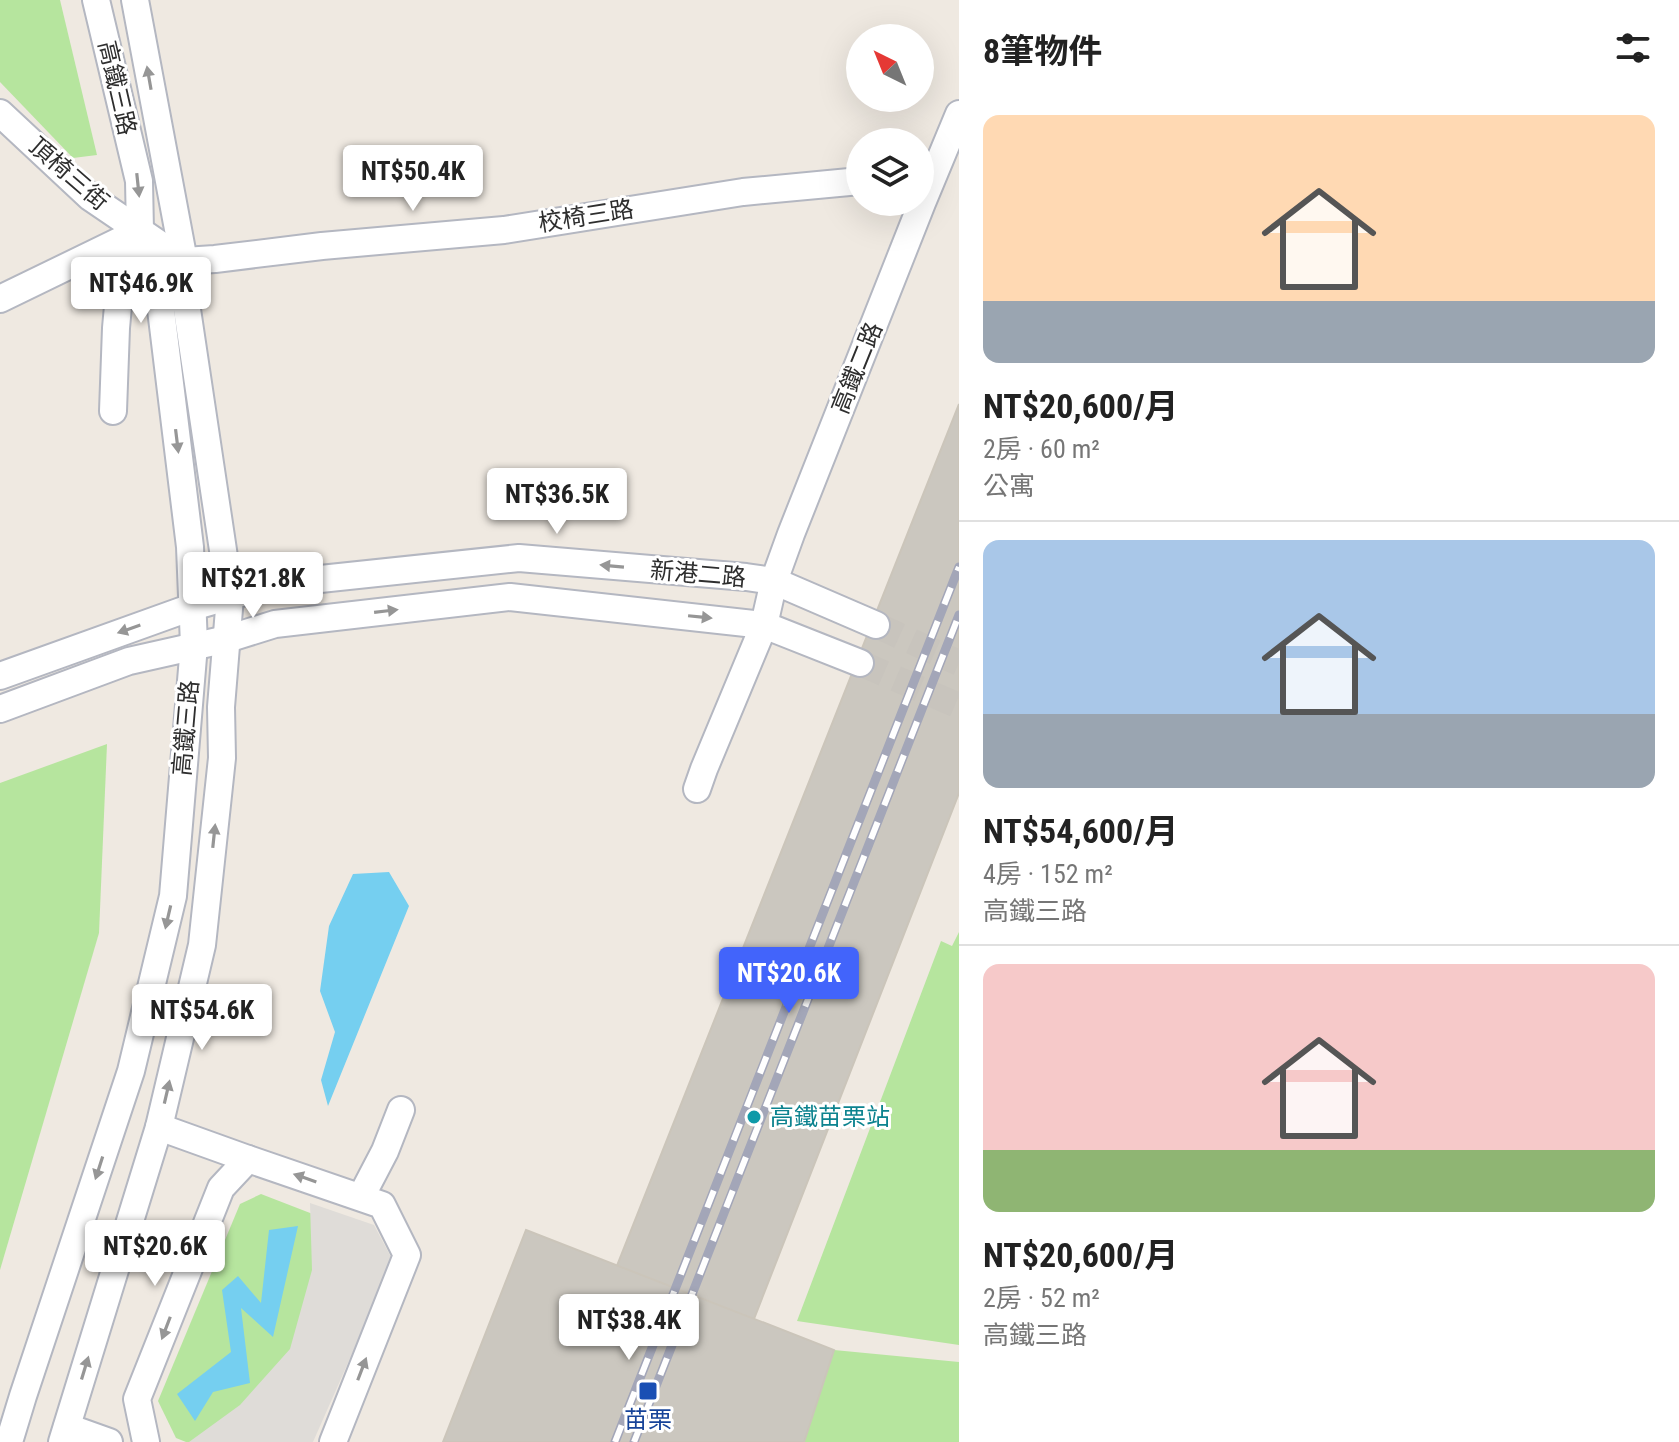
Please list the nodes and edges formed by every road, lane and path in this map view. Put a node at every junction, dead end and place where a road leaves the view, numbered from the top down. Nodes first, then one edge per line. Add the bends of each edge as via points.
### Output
1 (96, 0) edge
2 (135, 0) edge
3 (0, 113) edge
4 (959, 114) edge
5 (934, 162) edge
6 (846, 182) edge
7 (912, 216) edge
8 (140, 231) junction
9 (184, 261) junction
10 (0, 299) edge
11 (113, 411) dead end
12 (774, 581) junction
13 (230, 597) junction
14 (192, 607) junction
15 (764, 625) junction
16 (876, 625) tunnel mouth
17 (227, 639) junction
18 (194, 645) junction
19 (860, 663) tunnel mouth
20 (0, 676) edge
21 (0, 709) edge
22 (697, 789) dead end
23 (401, 1110) dead end
24 (159, 1127) junction
25 (248, 1159) junction
26 (361, 1197) junction
27 (65, 1434) edge
28 (9, 1442) edge
29 (109, 1442) edge
30 (146, 1442) edge
31 (333, 1442) edge

1 -> 8 street, 高鐵三路 via 139,181
9 -> 2 street, 高鐵三路
3 - 8 street, 頂椅三街 via 90,197
4 - 5 street, 高鐵二路
6 - 9 street, 校椅三路 via 743,192 504,230
7 - 12 street, 高鐵二路
8 - 9 street
8 - 10 street
8 - 11 street via 121,273
8 -> 14 street, 高鐵三路 via 158,285 190,547
9 - 13 street, 高鐵三路
12 -> 13 street, 新港二路 via 519,558 273,584
12 - 15 street, 高鐵二路
12 - 16 street, 新港二路
13 - 14 street, 新港二路
13 - 17 street, 高鐵三路
14 - 18 street, 高鐵三路
14 -> 20 street, 新港二路
17 -> 15 street, 新港二路 via 275,624 510,597
15 - 19 street, 新港二路
15 - 22 street, 高鐵二路
17 - 18 street, 新港二路
24 -> 17 street, 高鐵三路 via 202,945 222,758
18 - 21 street, 新港二路 via 109,667
18 -> 28 street, 高鐵三路 via 173,896 131,1071
23 - 26 street
24 - 25 street
27 -> 24 street, 高鐵三路
26 -> 25 street
25 -> 30 street via 221,1188 137,1399
31 -> 26 street via 407,1255 382,1205
27 - 29 street

